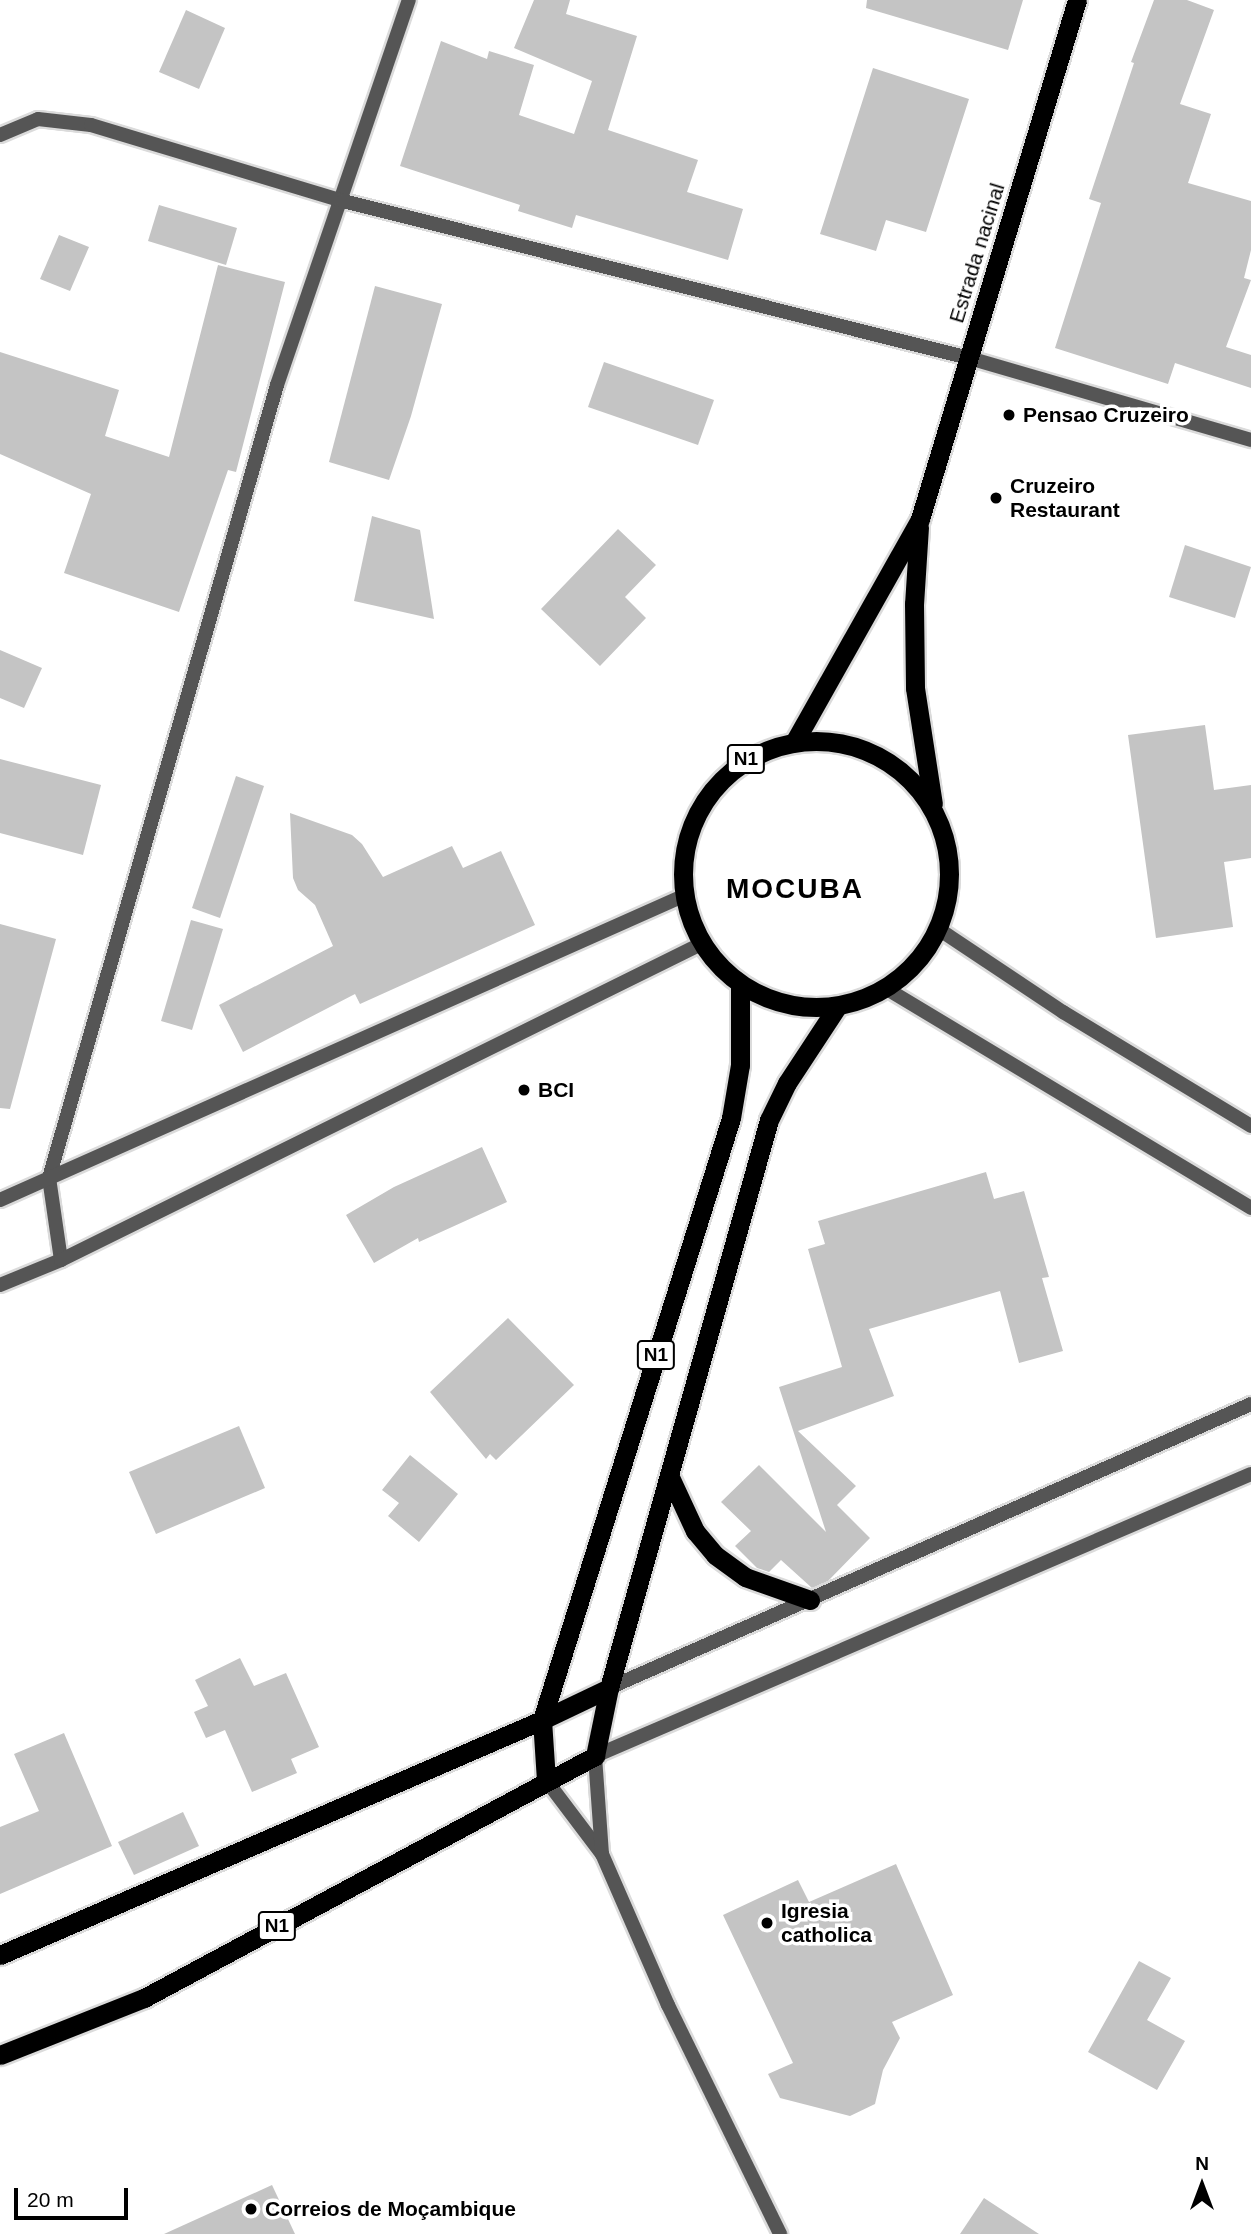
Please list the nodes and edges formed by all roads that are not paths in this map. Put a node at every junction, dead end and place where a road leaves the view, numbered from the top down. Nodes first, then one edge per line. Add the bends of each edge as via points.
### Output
1 (409, 0) edge
2 (1077, 0) edge
3 (0, 135) edge
4 (342, 201) junction
5 (969, 358) junction
6 (1251, 440) edge
7 (920, 519) junction
8 (795, 741) junction
9 (933, 804) junction
10 (683, 896) junction
11 (940, 930) junction
12 (701, 944) junction
13 (740, 985) junction
14 (887, 989) junction
15 (837, 1007) junction
16 (1251, 1126) edge
17 (49, 1178) junction
18 (0, 1200) edge
19 (1251, 1208) edge
20 (61, 1260) junction
21 (0, 1286) edge
22 (1251, 1404) edge
23 (1251, 1474) edge
24 (669, 1475) junction
25 (810, 1600) junction
26 (609, 1688) junction
27 (542, 1720) junction
28 (594, 1756) junction
29 (546, 1780) junction
30 (602, 1854) junction
31 (0, 1955) edge
32 (0, 2055) edge
33 (780, 2234) edge

1 - 4 street
2 - 5 highway, Estrada nacinal / N1
3 - 4 street via 38,120 90,125
4 - 5 street
4 - 17 street via 277,385
5 - 6 street
5 - 7 highway, Estrada nacinal / N1
7 - 8 highway, N1
7 - 9 highway, N1 via 915,688
8 - 9 highway, N1 via 848,743 860,748 897,765
8 - 10 highway, N1 via 745,760 707,796 685,843
9 - 11 highway, N1 via 951,866
10 - 12 highway, N1
10 - 17 street
11 - 14 highway, N1 via 918,964
11 - 16 street via 1063,1012
12 - 13 highway, N1 via 718,967
12 - 20 street
13 - 15 highway, N1 via 792,1005
13 - 27 highway, N1 via 740,1065 731,1118
14 - 15 highway, N1
14 - 19 street
15 - 24 highway, N1 via 787,1083 769,1120
17 - 18 street
17 - 20 street
20 - 21 street
22 - 25 street
23 - 28 street
24 - 25 highway via 695,1531 715,1555 745,1577
24 - 26 highway, N1
25 - 26 street
26 - 27 highway
26 - 28 highway, N1
27 - 29 highway, N1
27 - 31 highway
28 - 29 highway, N1
28 - 30 street
29 - 30 street
29 - 32 highway, N1 via 144,1998
30 - 33 street via 668,2005

